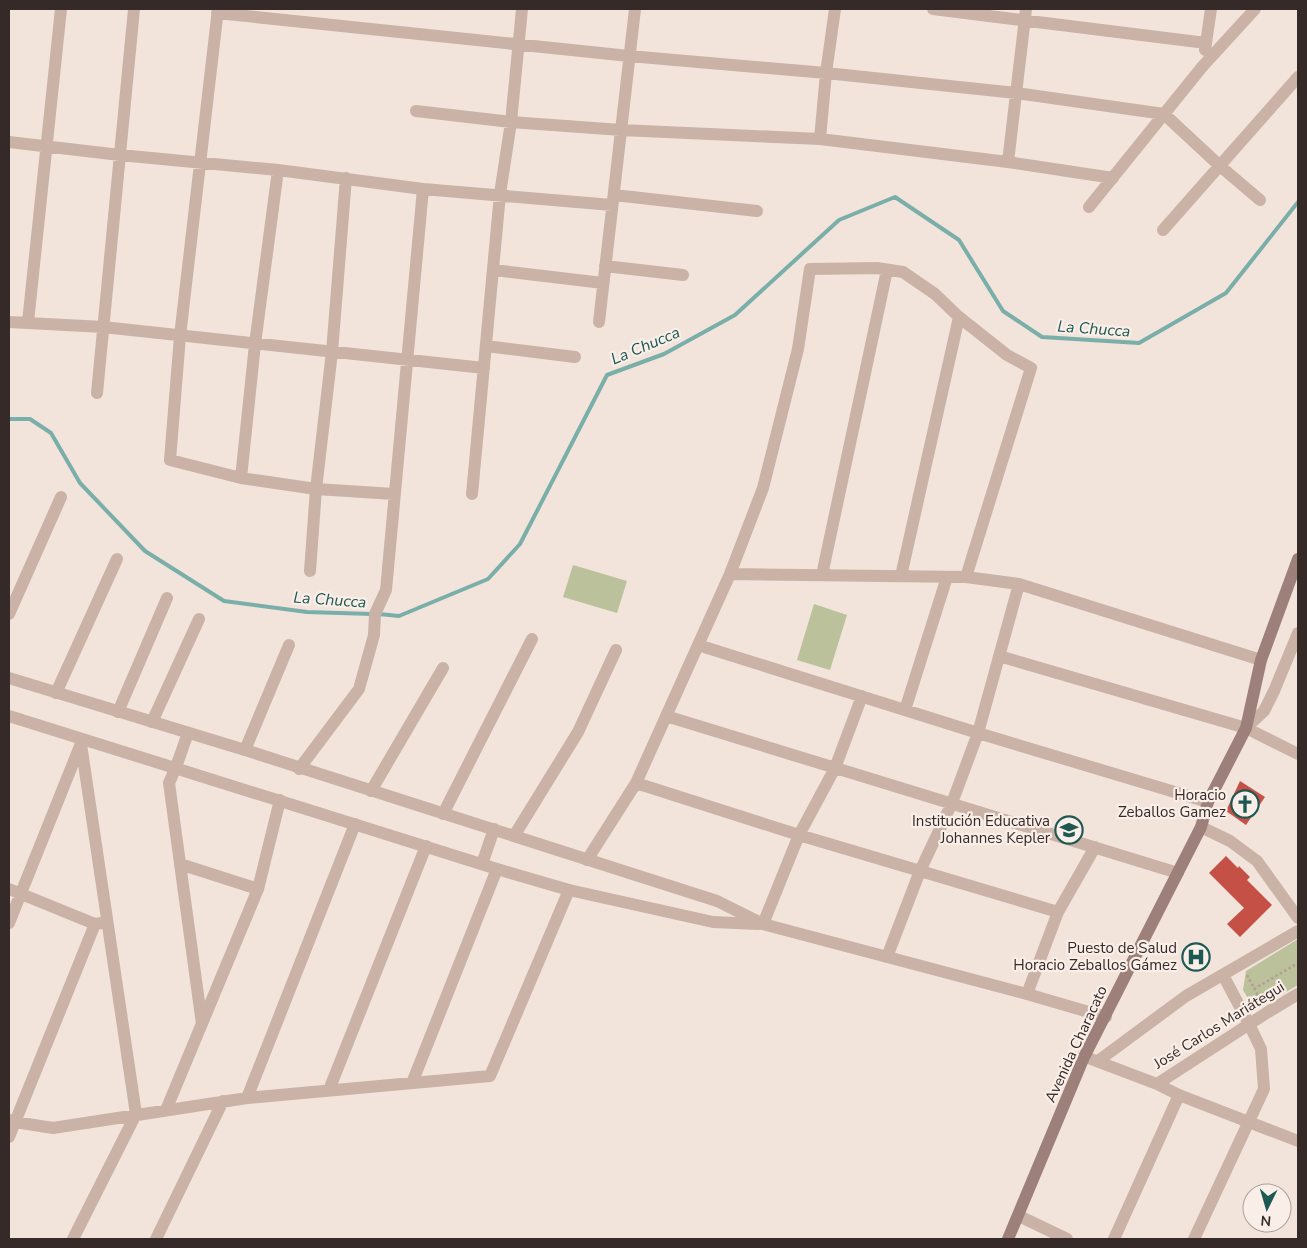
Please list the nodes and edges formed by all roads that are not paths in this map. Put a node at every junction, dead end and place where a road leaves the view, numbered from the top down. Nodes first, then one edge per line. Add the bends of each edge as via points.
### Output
1 (61, 9) edge
2 (134, 9) edge
3 (522, 9) edge
4 (635, 9) edge
5 (835, 9) edge
6 (933, 9) edge
7 (1212, 9) edge
8 (1255, 9) edge
9 (218, 11) edge
10 (1026, 14) edge
11 (1206, 43) junction
12 (518, 45) junction
13 (629, 56) junction
14 (1202, 67) junction
15 (826, 72) junction
16 (1298, 77) edge
17 (1016, 93) junction
18 (416, 111) dead end
19 (1164, 114) junction
20 (511, 122) junction
21 (621, 130) junction
22 (820, 139) junction
23 (9, 142) edge
24 (46, 146) junction
25 (120, 155) junction
26 (1008, 162) junction
27 (200, 163) junction
28 (1220, 166) junction
29 (278, 170) junction
30 (346, 178) junction
31 (1113, 178) junction
32 (423, 189) junction
33 (500, 194) junction
34 (613, 200) junction
35 (1260, 200) dead end
36 (1089, 207) dead end
37 (757, 211) dead end
38 (1163, 230) dead end
39 (605, 266) junction
40 (494, 270) junction
41 (887, 270) junction
42 (683, 275) dead end
43 (604, 283) junction
44 (959, 317) junction
45 (9, 322) edge
46 (28, 322) junction
47 (599, 322) dead end
48 (103, 327) junction
49 (180, 336) junction
50 (255, 344) junction
51 (486, 346) junction
52 (332, 352) junction
53 (575, 357) dead end
54 (408, 359) junction
55 (484, 368) junction
56 (97, 392) dead end
57 (241, 478) junction
58 (316, 488) junction
59 (394, 494) junction
60 (472, 494) dead end
61 (61, 497) dead end
62 (117, 559) dead end
63 (1298, 559) edge
64 (310, 571) dead end
65 (730, 574) junction
66 (822, 575) junction
67 (901, 576) junction
68 (947, 577) junction
69 (966, 578) junction
70 (1018, 584) junction
71 (167, 598) dead end
72 (9, 614) edge
73 (200, 619) dead end
74 (1298, 633) edge
75 (532, 638) dead end
76 (290, 645) dead end
77 (698, 645) junction
78 (616, 650) dead end
79 (999, 656) junction
80 (1261, 660) junction
81 (444, 668) dead end
82 (9, 678) edge
83 (56, 693) junction
84 (862, 696) junction
85 (905, 710) junction
86 (118, 712) junction
87 (9, 716) edge
88 (666, 716) junction
89 (152, 722) junction
90 (1246, 728) junction
91 (188, 733) junction
92 (978, 733) junction
93 (82, 741) junction
94 (245, 750) junction
95 (1298, 754) edge
96 (176, 767) junction
97 (835, 768) junction
98 (299, 769) junction
99 (636, 783) junction
100 (371, 791) junction
101 (280, 800) junction
102 (1208, 802) junction
103 (952, 804) junction
104 (444, 814) junction
105 (355, 824) junction
106 (1201, 827) junction
107 (494, 829) junction
108 (799, 835) junction
109 (514, 836) junction
110 (426, 846) junction
111 (1095, 847) junction
112 (587, 860) junction
113 (180, 864) junction
114 (482, 864) junction
115 (497, 869) junction
116 (920, 871) junction
117 (1178, 873) junction
118 (258, 889) junction
119 (569, 890) junction
120 (15, 891) edge
121 (1058, 912) junction
122 (1298, 918) edge
123 (101, 923) junction
124 (9, 924) edge
125 (763, 924) junction
126 (1298, 931) edge
127 (887, 957) junction
128 (1223, 975) junction
129 (1027, 994) junction
130 (1298, 994) edge
131 (1106, 1017) junction
132 (1249, 1024) junction
133 (202, 1025) junction
134 (1084, 1057) junction
135 (1098, 1061) junction
136 (412, 1083) junction
137 (1157, 1084) junction
138 (329, 1090) junction
139 (1179, 1095) junction
140 (247, 1098) junction
141 (223, 1102) junction
142 (166, 1110) junction
143 (136, 1114) junction
144 (12, 1121) edge
145 (1249, 1122) junction
146 (9, 1137) edge
147 (1298, 1140) edge
148 (1019, 1216) junction
149 (73, 1239) edge
150 (156, 1239) edge
151 (1008, 1239) edge
152 (1067, 1239) edge
153 (1114, 1239) edge
154 (1194, 1239) edge

1 - 24 street
2 - 25 street
3 - 12 street
4 - 13 street
5 - 15 street
6 - 10 street
7 - 11 street
8 - 14 street
9 - 12 street
9 - 27 street
10 - 11 street
10 - 17 street
11 - 14 street
12 - 13 street
12 - 20 street
13 - 15 street
13 - 21 street
14 - 19 street
15 - 17 street
15 - 22 street
16 - 28 street
17 - 19 street
17 - 26 street
18 - 20 street
19 - 28 street
19 - 31 street
20 - 21 street
20 - 33 street
21 - 22 street
21 - 34 street
22 - 26 street
23 - 24 street
24 - 25 street
24 - 46 street
25 - 27 street
25 - 48 street
26 - 31 street
27 - 29 street
27 - 49 street
28 - 35 street
28 - 38 street
29 - 30 street
29 - 50 street
30 - 32 street
30 - 52 street
31 - 36 street
32 - 33 street
32 - 54 street
33 - 34 street
33 - 40 street
34 - 37 street
34 - 39 street
39 - 42 street
39 - 43 street
40 - 43 street
40 - 51 street
41 - 44 street via 903,272 915,279
41 - 65 street via 810,269 798,349 763,488
41 - 66 street
43 - 47 street
44 - 67 street
44 - 69 street via 1007,355 1031,368
45 - 46 street
46 - 48 street
48 - 49 street
48 - 56 street
49 - 50 street
49 - 57 street via 170,460
50 - 52 street
50 - 57 street
51 - 53 street
51 - 55 street
52 - 54 street
52 - 58 street
54 - 55 street
54 - 59 street
55 - 60 street
57 - 58 street
58 - 59 street
58 - 64 street
59 - 98 street via 386,590 375,614 374,635 359,689
61 - 72 street
62 - 83 street
63 - 80 main road, Avenida Characato
65 - 66 street
65 - 77 street
66 - 67 street
67 - 68 street
68 - 69 street
68 - 85 street
69 - 70 street
70 - 79 street
70 - 80 street
71 - 86 street
73 - 89 street
74 - 90 street via 1264,711
75 - 104 street
76 - 94 street
77 - 84 street
77 - 88 street
78 - 109 street via 578,732
79 - 90 street
79 - 92 street
80 - 90 main road, Avenida Characato
81 - 100 street
82 - 83 street
83 - 86 street
84 - 85 street
84 - 97 street
85 - 92 street
86 - 89 street
87 - 93 street
88 - 97 street
88 - 99 street
89 - 91 street
90 - 95 street
90 - 102 main road, Avenida Characato
91 - 94 street
91 - 96 street
92 - 102 street
92 - 103 street
93 - 96 street
93 - 120 street
93 - 123 street
94 - 98 street
96 - 101 street
96 - 113 street via 170,782
97 - 103 street
97 - 108 street
98 - 100 street
99 - 108 street
99 - 112 street
100 - 104 street
101 - 105 street
101 - 118 street
102 - 106 main road, Avenida Characato
103 - 111 street
103 - 116 street
104 - 107 street
105 - 110 street
105 - 140 street
106 - 117 main road, Avenida Characato
106 - 122 street via 1230,840 1257,861
107 - 109 street
107 - 114 street
108 - 116 street
108 - 125 street
109 - 112 street
110 - 114 street
110 - 138 street
111 - 117 street
111 - 121 street
112 - 125 street via 716,901
113 - 118 street
113 - 133 street
114 - 115 street
115 - 119 street
115 - 136 street
116 - 121 street
116 - 127 street
117 - 131 main road, Avenida Characato
118 - 133 street
119 - 125 street via 713,922
119 - 136 street via 490,1076
120 - 123 street
120 - 124 street
121 - 129 street
123 - 143 street
123 - 144 street
125 - 127 street
126 - 128 street
127 - 129 street
128 - 132 street
128 - 135 street via 1186,996
129 - 131 street
130 - 132 street, José Carlos Mariátegui
131 - 134 main road, Avenida Characato
132 - 137 street, José Carlos Mariátegui
132 - 145 street via 1261,1049 1264,1089
133 - 142 street
134 - 135 street
134 - 148 main road, Avenida Characato
135 - 137 street
136 - 138 street
137 - 139 street
138 - 140 street
139 - 145 street
139 - 153 street
140 - 141 street
141 - 142 street
141 - 150 street
142 - 143 street
143 - 144 street via 53,1128
143 - 149 street
144 - 146 street
145 - 147 street
145 - 154 street
148 - 151 main road, Avenida Characato
148 - 152 street

